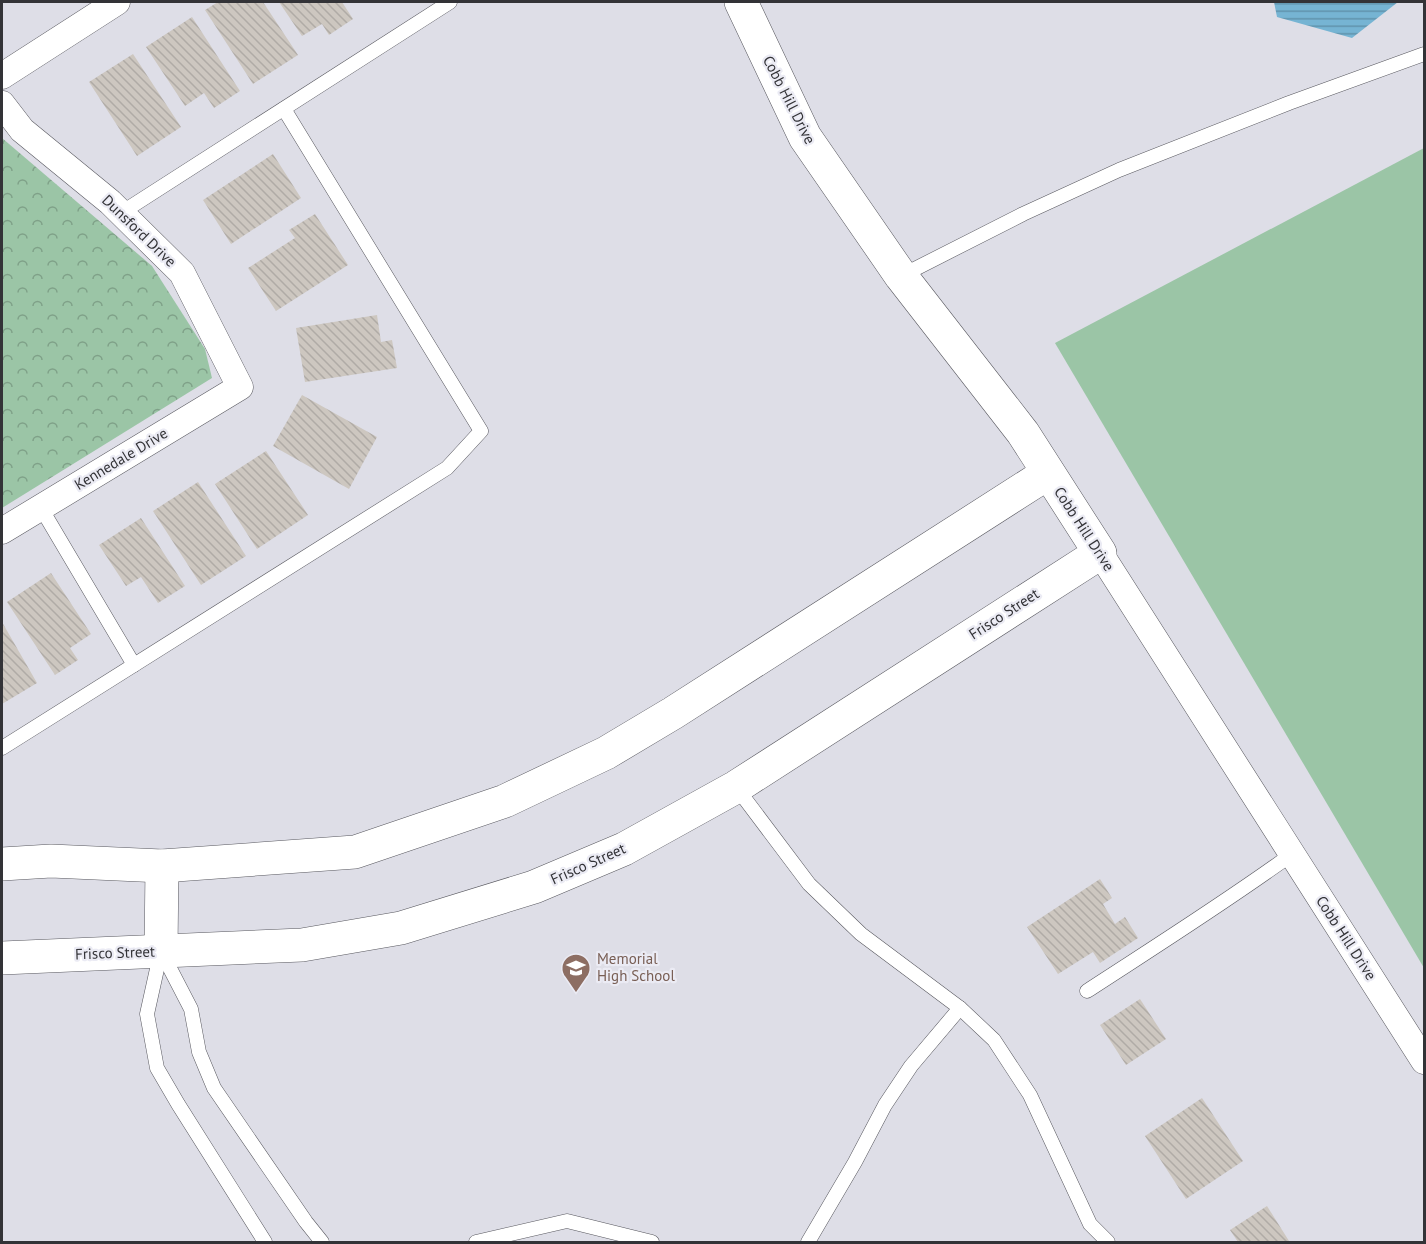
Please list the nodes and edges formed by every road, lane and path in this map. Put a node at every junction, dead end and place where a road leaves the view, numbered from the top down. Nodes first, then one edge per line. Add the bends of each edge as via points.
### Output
1 (117, 2) edge
2 (450, 2) edge
3 (741, 2) edge
4 (1425, 54) edge
5 (2, 76) edge
6 (2, 104) edge
7 (284, 109) junction
8 (122, 213) junction
9 (902, 276) junction
10 (240, 387) joint
11 (1048, 473) junction
12 (41, 508) junction
13 (2, 531) edge
14 (1100, 553) junction
15 (134, 665) junction
16 (2, 748) edge
17 (736, 787) junction
18 (1292, 854) junction
19 (2, 864) edge
20 (162, 866) junction
21 (161, 951) junction
22 (2, 958) edge
23 (1087, 991) dead end
24 (960, 1008) junction
25 (1425, 1061) edge
26 (265, 1242) edge
27 (322, 1242) edge
28 (476, 1242) edge
29 (652, 1242) edge
30 (808, 1242) edge
31 (1108, 1242) edge

1 - 5 street
2 - 7 lane
3 - 9 street, Cobb Hill Drive via 805,137
4 - 9 lane via 1119,170
6 - 8 street, Dunsford Drive via 22,130
7 - 8 lane
7 - 15 lane via 481,431 447,468
8 - 10 street, Dunsford Drive via 182,273
9 - 11 street, Cobb Hill Drive via 1023,433
10 - 12 street, Kennedale Drive
11 - 14 street, Cobb Hill Drive
11 - 20 street via 674,713 606,753 505,801 356,852
12 - 13 street, Kennedale Drive
12 - 15 lane
14 - 17 street, Frisco Street
14 - 18 street, Cobb Hill Drive
15 - 16 lane
17 - 21 street, Frisco Street via 624,849 544,883 401,928 302,945
17 - 24 lane via 809,884 861,934
18 - 23 lane
18 - 25 street, Cobb Hill Drive
19 - 20 street via 51,861
20 - 21 street
21 - 22 street, Frisco Street
21 - 26 lane via 147,1014 157,1068
21 - 27 lane via 191,1009 199,1052 214,1088
24 - 30 lane via 911,1066 885,1105
24 - 31 lane via 994,1040 1030,1095 1090,1224
28 - 29 lane via 567,1221

